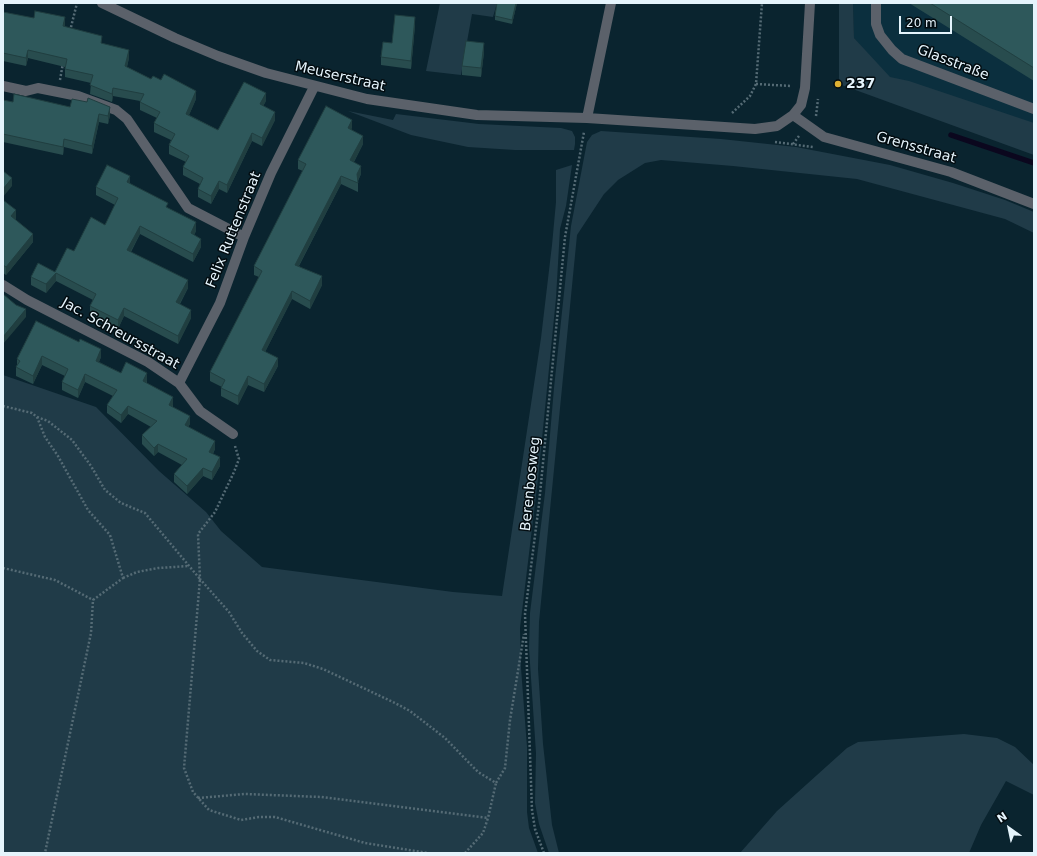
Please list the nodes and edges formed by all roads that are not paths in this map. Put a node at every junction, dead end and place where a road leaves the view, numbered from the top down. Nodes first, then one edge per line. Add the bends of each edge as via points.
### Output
1 (102, 3) edge
2 (611, 3) edge
3 (810, 3) edge
4 (876, 3) edge
5 (3, 86) edge
6 (314, 87) junction
7 (1034, 109) edge
8 (794, 115) junction
9 (587, 118) junction
10 (1034, 204) edge
11 (244, 237) junction
12 (3, 285) edge
13 (179, 383) junction
14 (233, 434) road end

1 - 6 street, Meuserstraat via 218,56
2 - 9 street
3 - 8 street via 804,88 801,105
4 - 7 street, Glasstraße via 876,24 880,35 902,59
5 - 11 street via 26,91 38,88 78,96 122,113 188,208
6 - 9 street, Meuserstraat via 367,99 470,114
6 - 11 street, Felix Ruttenstraat via 271,173
8 - 9 street via 777,126 762,129
8 - 10 street, Grensstraat via 824,137 951,172
11 - 13 street, Felix Ruttenstraat via 220,303
12 - 13 street, Jac. Schreursstraat via 148,362
13 - 14 street, Jac. Schreursstraat via 200,411

